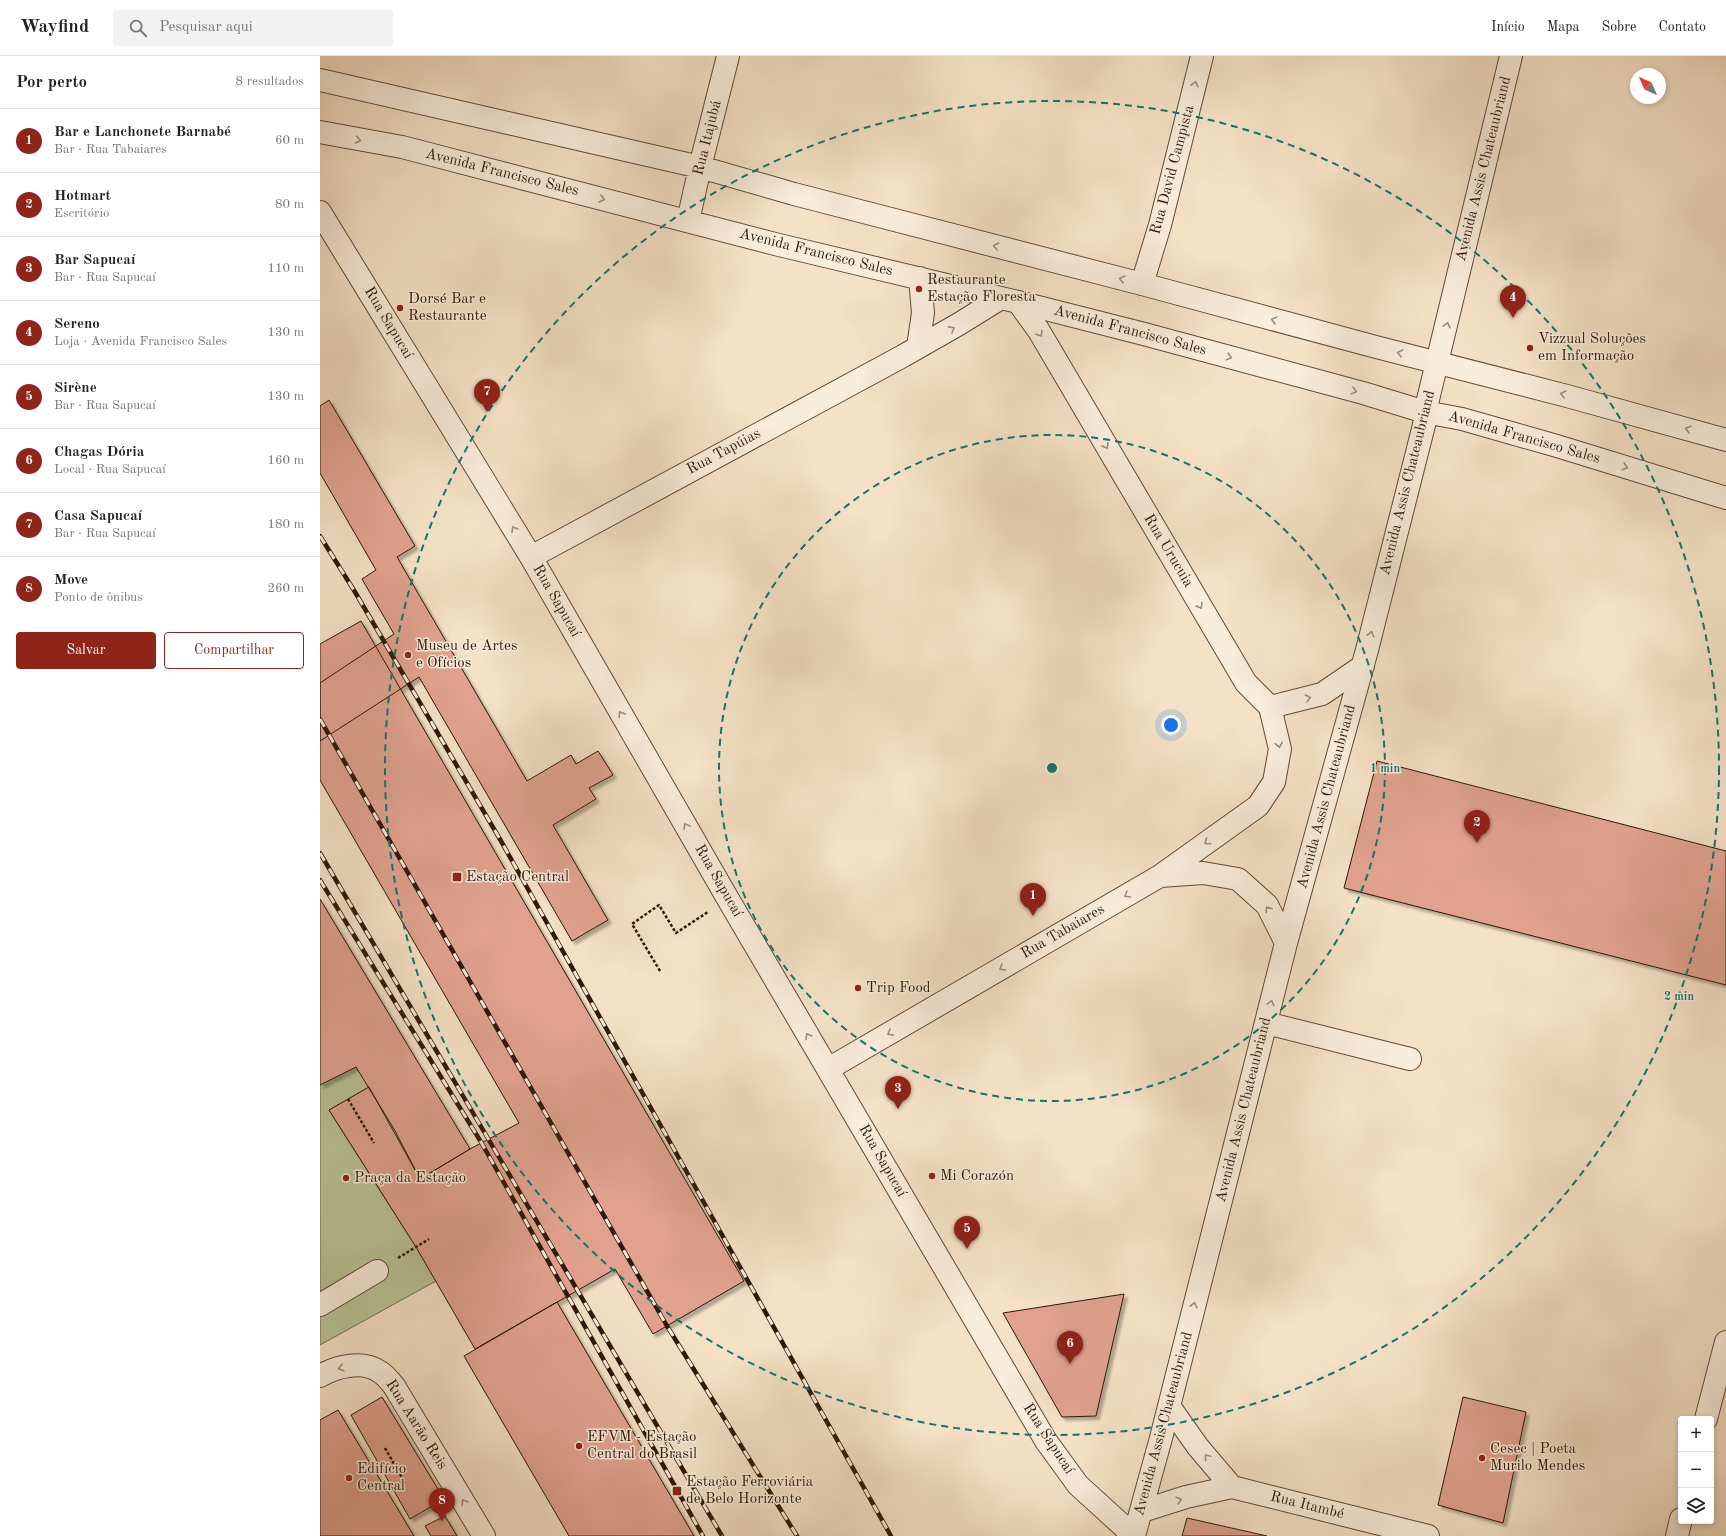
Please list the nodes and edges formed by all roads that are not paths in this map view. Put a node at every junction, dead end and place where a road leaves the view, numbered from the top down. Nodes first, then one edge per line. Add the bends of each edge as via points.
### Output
1 (728, 56) edge
2 (1202, 56) edge
3 (1511, 56) edge
4 (320, 80) edge
5 (320, 132) edge
6 (700, 166) junction
7 (320, 212) edge
8 (688, 221) junction
9 (920, 278) junction
10 (1142, 284) junction
11 (1010, 300) junction
12 (918, 347) junction
13 (1438, 363) junction
14 (1425, 412) junction
15 (1726, 440) edge
16 (1726, 498) edge
17 (531, 556) junction
18 (1363, 666) junction
19 (1270, 707) junction
20 (1160, 876) junction
21 (1286, 943) junction
22 (1266, 1023) junction
23 (1410, 1059) dead end
24 (828, 1069) junction
25 (377, 1271) road end
26 (320, 1305) edge
27 (1726, 1342) edge
28 (320, 1376) edge
29 (1169, 1406) junction
30 (1707, 1416) edge
31 (1232, 1487) junction
32 (1142, 1511) junction
33 (1680, 1524) edge
34 (484, 1536) edge
35 (1134, 1536) edge
36 (1428, 1536) edge
37 (1677, 1536) edge

1 - 6 street, Rua Itajubá
10 -> 2 street, Rua David Campista via 1160,225
13 -> 3 street, Avenida Assis Chateaubriand
4 - 6 street
5 -> 8 street, Avenida Francisco Sales via 402,148
6 - 8 street, Rua Itajubá
10 -> 6 street via 794,194
17 -> 7 street, Rua Sapucaí
8 - 9 street, Avenida Francisco Sales
9 - 11 street, Avenida Francisco Sales
9 - 12 street via 923,313
13 -> 10 street
12 -> 11 street, Rua Tapúias
11 -> 14 street, Avenida Francisco Sales via 1355,391
11 -> 19 street, Rua Urucuia via 1039,331 1246,683
12 - 17 street, Rua Tapúias
13 - 14 street, Avenida Assis Chateaubriand
15 -> 13 street
14 -> 16 street, Avenida Francisco Sales via 1462,419 1557,446
18 -> 14 street, Avenida Assis Chateaubriand via 1425,421
24 -> 17 street, Rua Sapucaí
19 -> 18 street via 1322,694
18 - 21 street, Avenida Assis Chateaubriand
19 -> 20 street via 1280,749 1274,782 1258,806
21 -> 20 street, Rua Tabaiares via 1267,906 1238,879 1203,873
20 -> 24 street, Rua Tabaiares
22 -> 21 street, Avenida Assis Chateaubriand
22 - 23 street
29 -> 22 street, Avenida Assis Chateaubriand
24 - 35 street, Rua Sapucaí via 1046,1441 1078,1485
25 - 26 street
27 - 30 street
34 -> 28 street, Rua Aarão Reis via 394,1386 380,1372 364,1365 346,1366
31 -> 29 street via 1198,1447
29 - 32 street, Avenida Assis Chateaubriand
32 -> 31 street, Rua Itambé via 1186,1497
31 - 36 street, Rua Itambé
32 - 35 street, Avenida Assis Chateaubriand
33 - 37 street

